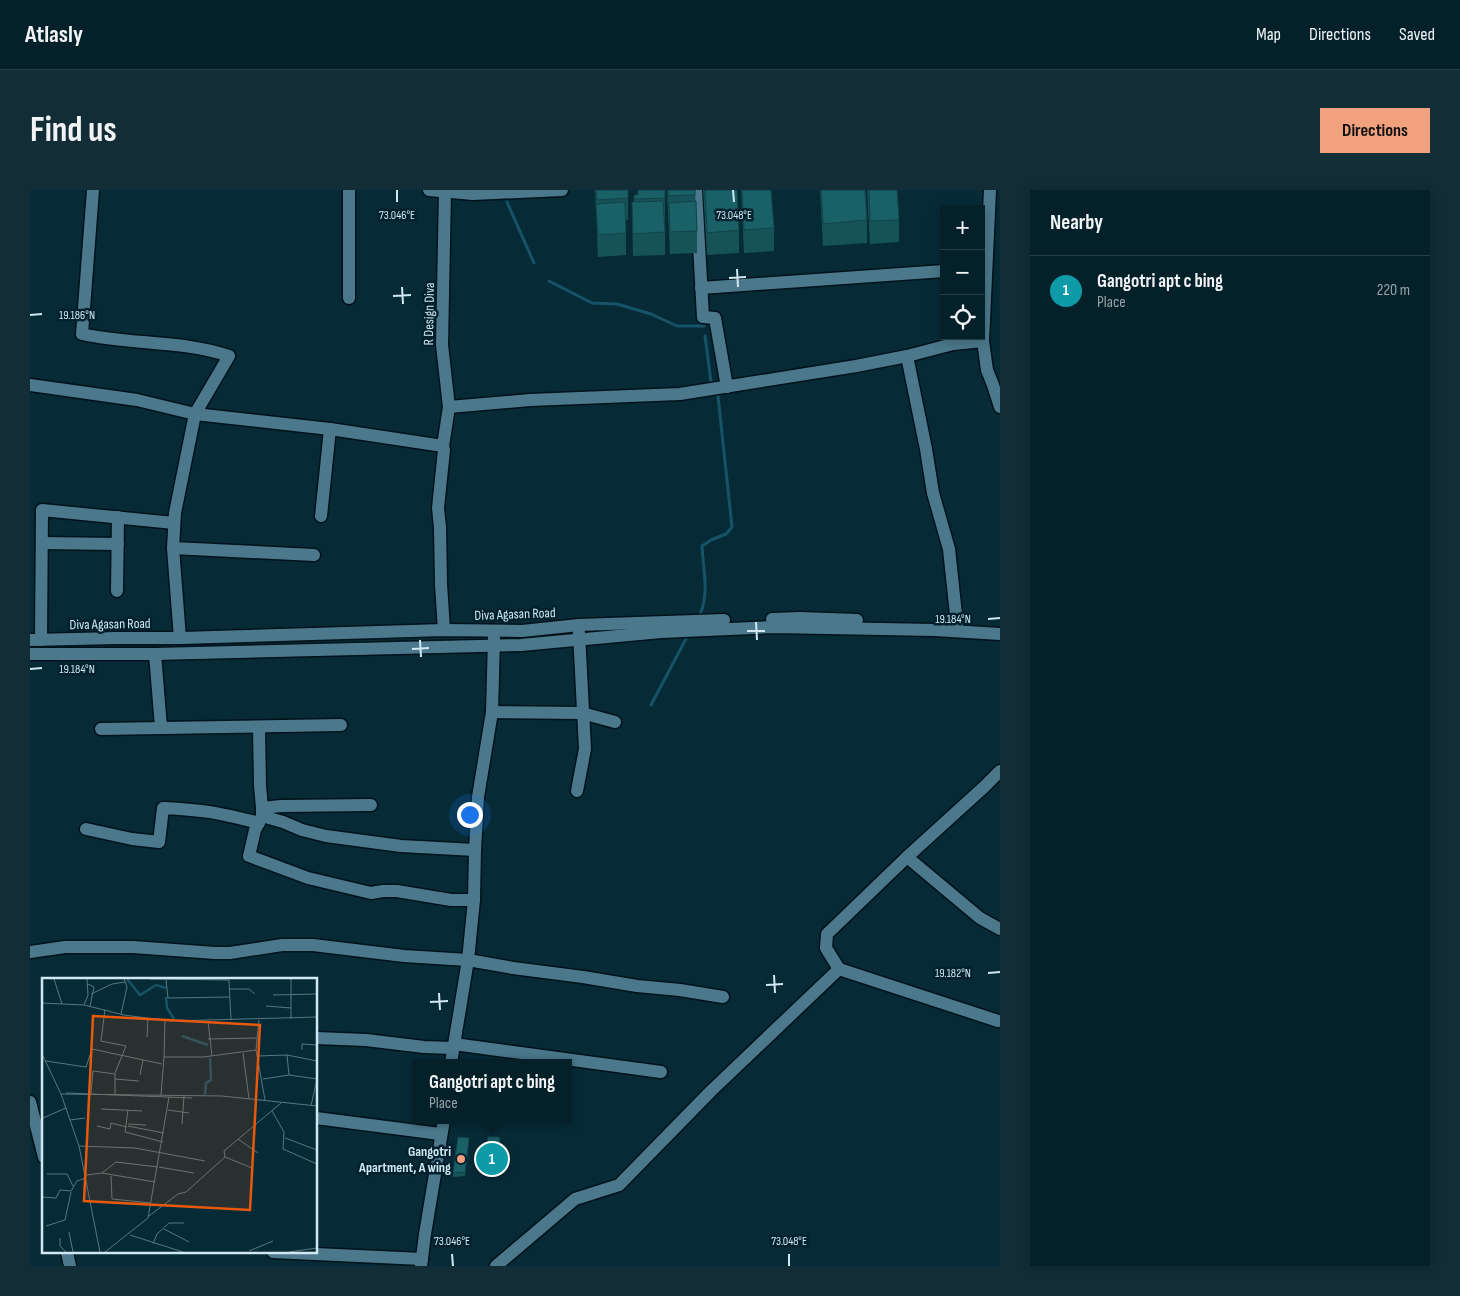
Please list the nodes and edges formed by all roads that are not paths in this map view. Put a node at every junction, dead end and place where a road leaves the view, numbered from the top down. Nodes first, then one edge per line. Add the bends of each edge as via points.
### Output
1 (92, 190) edge
2 (349, 190) edge
3 (429, 190) edge
4 (562, 190) edge
5 (696, 190) edge
6 (990, 190) edge
7 (445, 192) junction
8 (985, 256) edge
9 (940, 271) edge
10 (702, 288) junction
11 (984, 295) edge
12 (349, 298) dead end
13 (983, 341) junction
14 (907, 356) junction
15 (994, 370) edge
16 (30, 385) edge
17 (728, 387) junction
18 (449, 407) junction
19 (1000, 407) edge
20 (195, 414) junction
21 (330, 429) junction
22 (444, 446) junction
23 (321, 516) dead end
24 (118, 518) junction
25 (174, 523) junction
26 (42, 544) junction
27 (118, 544) junction
28 (174, 548) junction
29 (314, 555) dead end
30 (118, 591) dead end
31 (957, 624) junction
32 (579, 625) junction
33 (1000, 626) edge
34 (444, 630) junction
35 (494, 631) junction
36 (1000, 634) edge
37 (180, 638) junction
38 (35, 640) edge
39 (578, 640) junction
40 (494, 646) junction
41 (30, 654) edge
42 (155, 654) junction
43 (492, 712) junction
44 (582, 712) junction
45 (615, 722) dead end
46 (341, 725) dead end
47 (161, 727) junction
48 (259, 727) junction
49 (101, 729) dead end
50 (1000, 771) edge
51 (577, 791) dead end
52 (371, 805) dead end
53 (261, 815) junction
54 (86, 829) dead end
55 (475, 850) junction
56 (907, 857) junction
57 (474, 900) junction
58 (1000, 929) edge
59 (30, 952) edge
60 (468, 960) junction
61 (839, 969) junction
62 (724, 997) dead end
63 (998, 1021) dead end
64 (318, 1038) edge
65 (454, 1046) junction
66 (452, 1059) edge
67 (558, 1059) edge
68 (572, 1061) edge
69 (661, 1072) dead end
70 (36, 1108) edge
71 (318, 1118) edge
72 (443, 1124) edge
73 (34, 1133) edge
74 (440, 1134) junction
75 (42, 1152) edge
76 (303, 1254) edge
77 (422, 1262) edge
78 (496, 1266) edge

1 - 20 street via 82,334 211,349 229,356
2 - 12 street
3 - 7 street
4 - 7 street
5 - 10 street
6 - 8 street
7 - 18 street, R Design Diva via 442,345
9 - 10 street
10 - 17 street via 703,317 715,318
11 - 13 street
13 - 14 street via 953,344
13 - 15 street
14 - 17 street
14 - 31 street via 933,493 949,549
15 - 19 street
16 - 20 street via 137,400
17 - 18 street via 680,394
18 - 22 street, R Design Diva
20 - 21 street
20 - 25 street
21 - 22 street
21 - 23 street
22 - 34 street, R Design Diva via 438,508
24 - 25 street
24 - 26 street via 42,510
24 - 27 street
25 - 28 street
26 - 27 street
26 - 38 street
27 - 30 street
28 - 29 street
28 - 37 street
31 - 32 street, Diva Agasan Road via 800,618
31 - 33 street, Diva Agasan Road
32 - 35 street, Diva Agasan Road
32 - 39 street
34 - 35 street, Diva Agasan Road
34 - 37 street, Diva Agasan Road
35 - 40 street
36 - 39 street via 774,626
37 - 38 street, Diva Agasan Road
39 - 40 street
39 - 44 street
40 - 42 street
40 - 43 street
41 - 42 street
42 - 47 street
43 - 44 street
43 - 55 street via 478,797
44 - 45 street
44 - 51 street via 585,749
46 - 48 street
47 - 48 street
47 - 49 street
48 - 53 street
50 - 56 street
52 - 53 street via 281,806
53 - 54 street via 234,818 162,808 159,842
53 - 55 street via 302,830 345,838 401,846
53 - 57 street via 249,856 308,878 371,893 397,891 451,900
55 - 57 street
56 - 58 street via 980,918
56 - 61 street via 828,934 826,948
57 - 60 street
59 - 60 street via 133,947 230,953 282,945
60 - 62 street
60 - 65 street
61 - 63 street
61 - 78 street via 711,1091 619,1185 575,1199
64 - 65 street via 366,1040 424,1048
65 - 66 street
65 - 67 street
68 - 69 street
70 - 73 street
71 - 74 street
72 - 74 street
73 - 75 street
74 - 77 street
76 - 77 street

